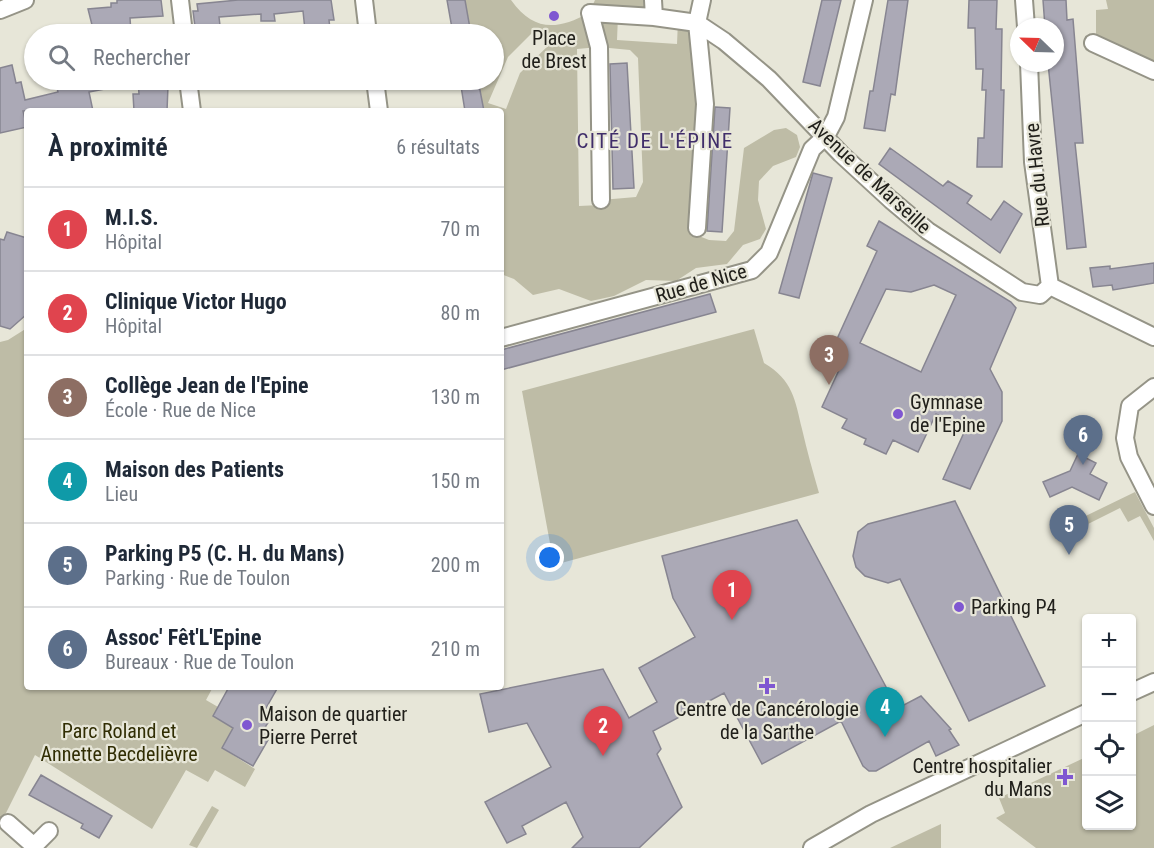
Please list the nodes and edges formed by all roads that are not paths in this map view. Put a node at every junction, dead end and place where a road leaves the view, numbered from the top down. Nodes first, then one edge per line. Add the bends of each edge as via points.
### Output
1 (25, 0) edge
2 (180, 0) edge
3 (364, 0) edge
4 (702, 0) edge
5 (864, 0) edge
6 (1024, 0) edge
7 (1, 6) edge
8 (654, 8) edge
9 (1025, 18) edge
10 (697, 23) junction
11 (183, 24) edge
12 (367, 24) edge
13 (1093, 43) dead end
14 (1154, 71) edge
15 (1029, 72) edge
16 (189, 90) edge
17 (376, 90) edge
18 (192, 108) edge
19 (379, 108) edge
20 (826, 136) junction
21 (601, 200) dead end
22 (698, 228) dead end
23 (1050, 286) junction
24 (504, 337) edge
25 (1154, 338) edge
26 (1154, 387) edge
27 (1154, 506) edge
28 (1154, 682) edge
29 (1136, 690) edge
30 (1082, 715) edge
31 (8, 823) dead end
32 (49, 831) dead end
33 (33, 847) edge
34 (812, 848) edge

1 - 7 street
2 - 11 street
3 - 12 street
4 - 10 street
5 - 20 street, Rue de Nice via 836,117
6 - 9 street
8 - 10 street, Avenue de Marseille
8 - 21 street, Avenue de Marseille via 590,13 599,47
10 - 20 street, Avenue de Marseille via 724,40 769,79
10 - 22 street via 705,104
13 - 14 street
15 - 23 street, Rue du Havre via 1033,162
16 - 18 street
17 - 19 street
20 - 23 street, Avenue de Marseille via 891,200 973,262 1022,292 1040,295
20 - 24 street, Rue de Nice via 812,149 769,253 752,270
23 - 25 street
26 - 27 street via 1130,406 1125,438 1129,457
28 - 29 street
30 - 34 street via 872,814
31 - 33 street
32 - 33 street

